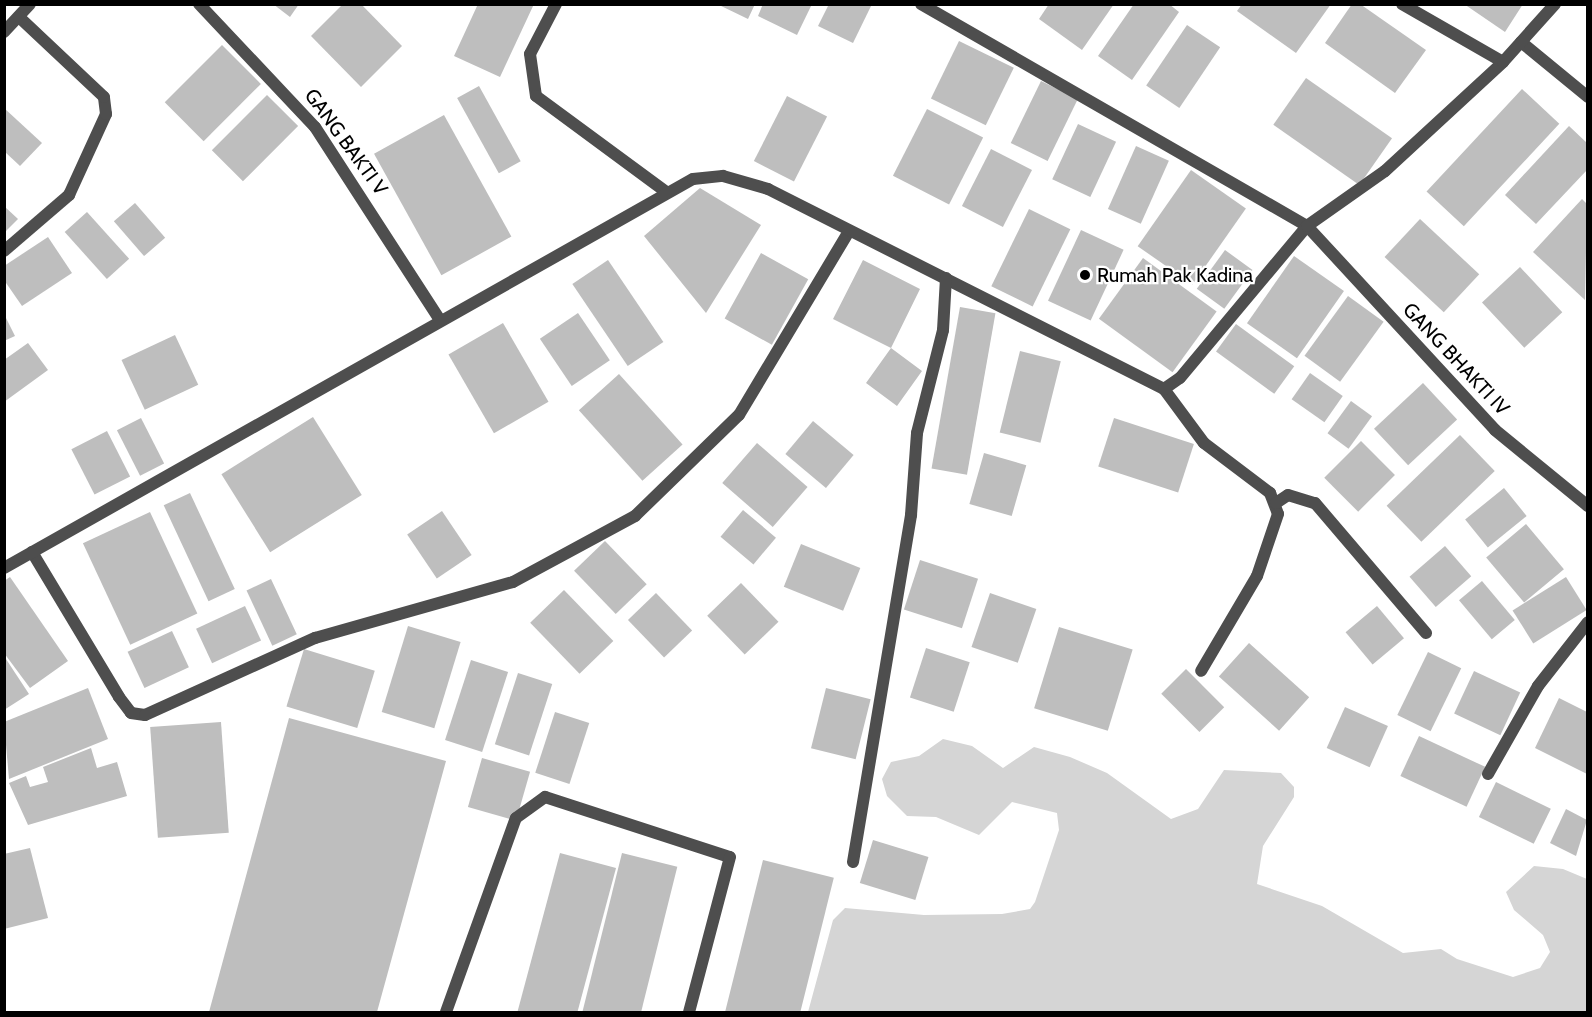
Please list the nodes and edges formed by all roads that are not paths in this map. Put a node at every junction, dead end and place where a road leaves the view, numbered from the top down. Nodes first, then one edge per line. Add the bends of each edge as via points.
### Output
1 (30, 4) edge
2 (199, 4) edge
3 (556, 4) edge
4 (921, 4) edge
5 (1402, 4) edge
6 (1555, 4) edge
7 (19, 17) junction
8 (4, 32) edge
9 (1521, 42) junction
10 (1503, 62) junction
11 (1587, 97) edge
12 (666, 192) junction
13 (1307, 226) junction
14 (849, 231) junction
15 (4, 251) edge
16 (946, 278) junction
17 (440, 320) junction
18 (1164, 389) junction
19 (1276, 503) junction
20 (1587, 506) edge
21 (32, 552) junction
22 (4, 568) edge
23 (1587, 622) edge
24 (1426, 633) dead end
25 (1201, 671) dead end
26 (1488, 774) dead end
27 (854, 862) dead end
28 (446, 1012) edge
29 (689, 1012) edge

1 - 7 street
2 - 17 street, GANG BAKTI V via 320,134
3 - 12 street via 530,54 536,96
4 - 13 street, GANG BHAKTI IV
5 - 10 street
6 - 9 street
7 - 8 street
7 - 15 street via 104,98 106,114 69,195
9 - 10 street
9 - 11 street
10 - 13 street via 1385,171
12 - 14 street via 693,179 723,177 768,189
12 - 17 street
13 - 18 street via 1180,378
13 - 20 street, GANG BHAKTI IV via 1495,430
14 - 16 street
14 - 21 street via 739,415 635,516 513,582 315,638 145,715 131,713 119,697
16 - 18 street
16 - 27 street via 944,330 917,433 911,515
17 - 21 street
18 - 19 street via 1204,443
19 - 24 street via 1288,495 1315,503
19 - 25 street via 1278,514 1257,576
21 - 22 street
23 - 26 street via 1538,686
28 - 29 street via 516,818 545,797 730,857

